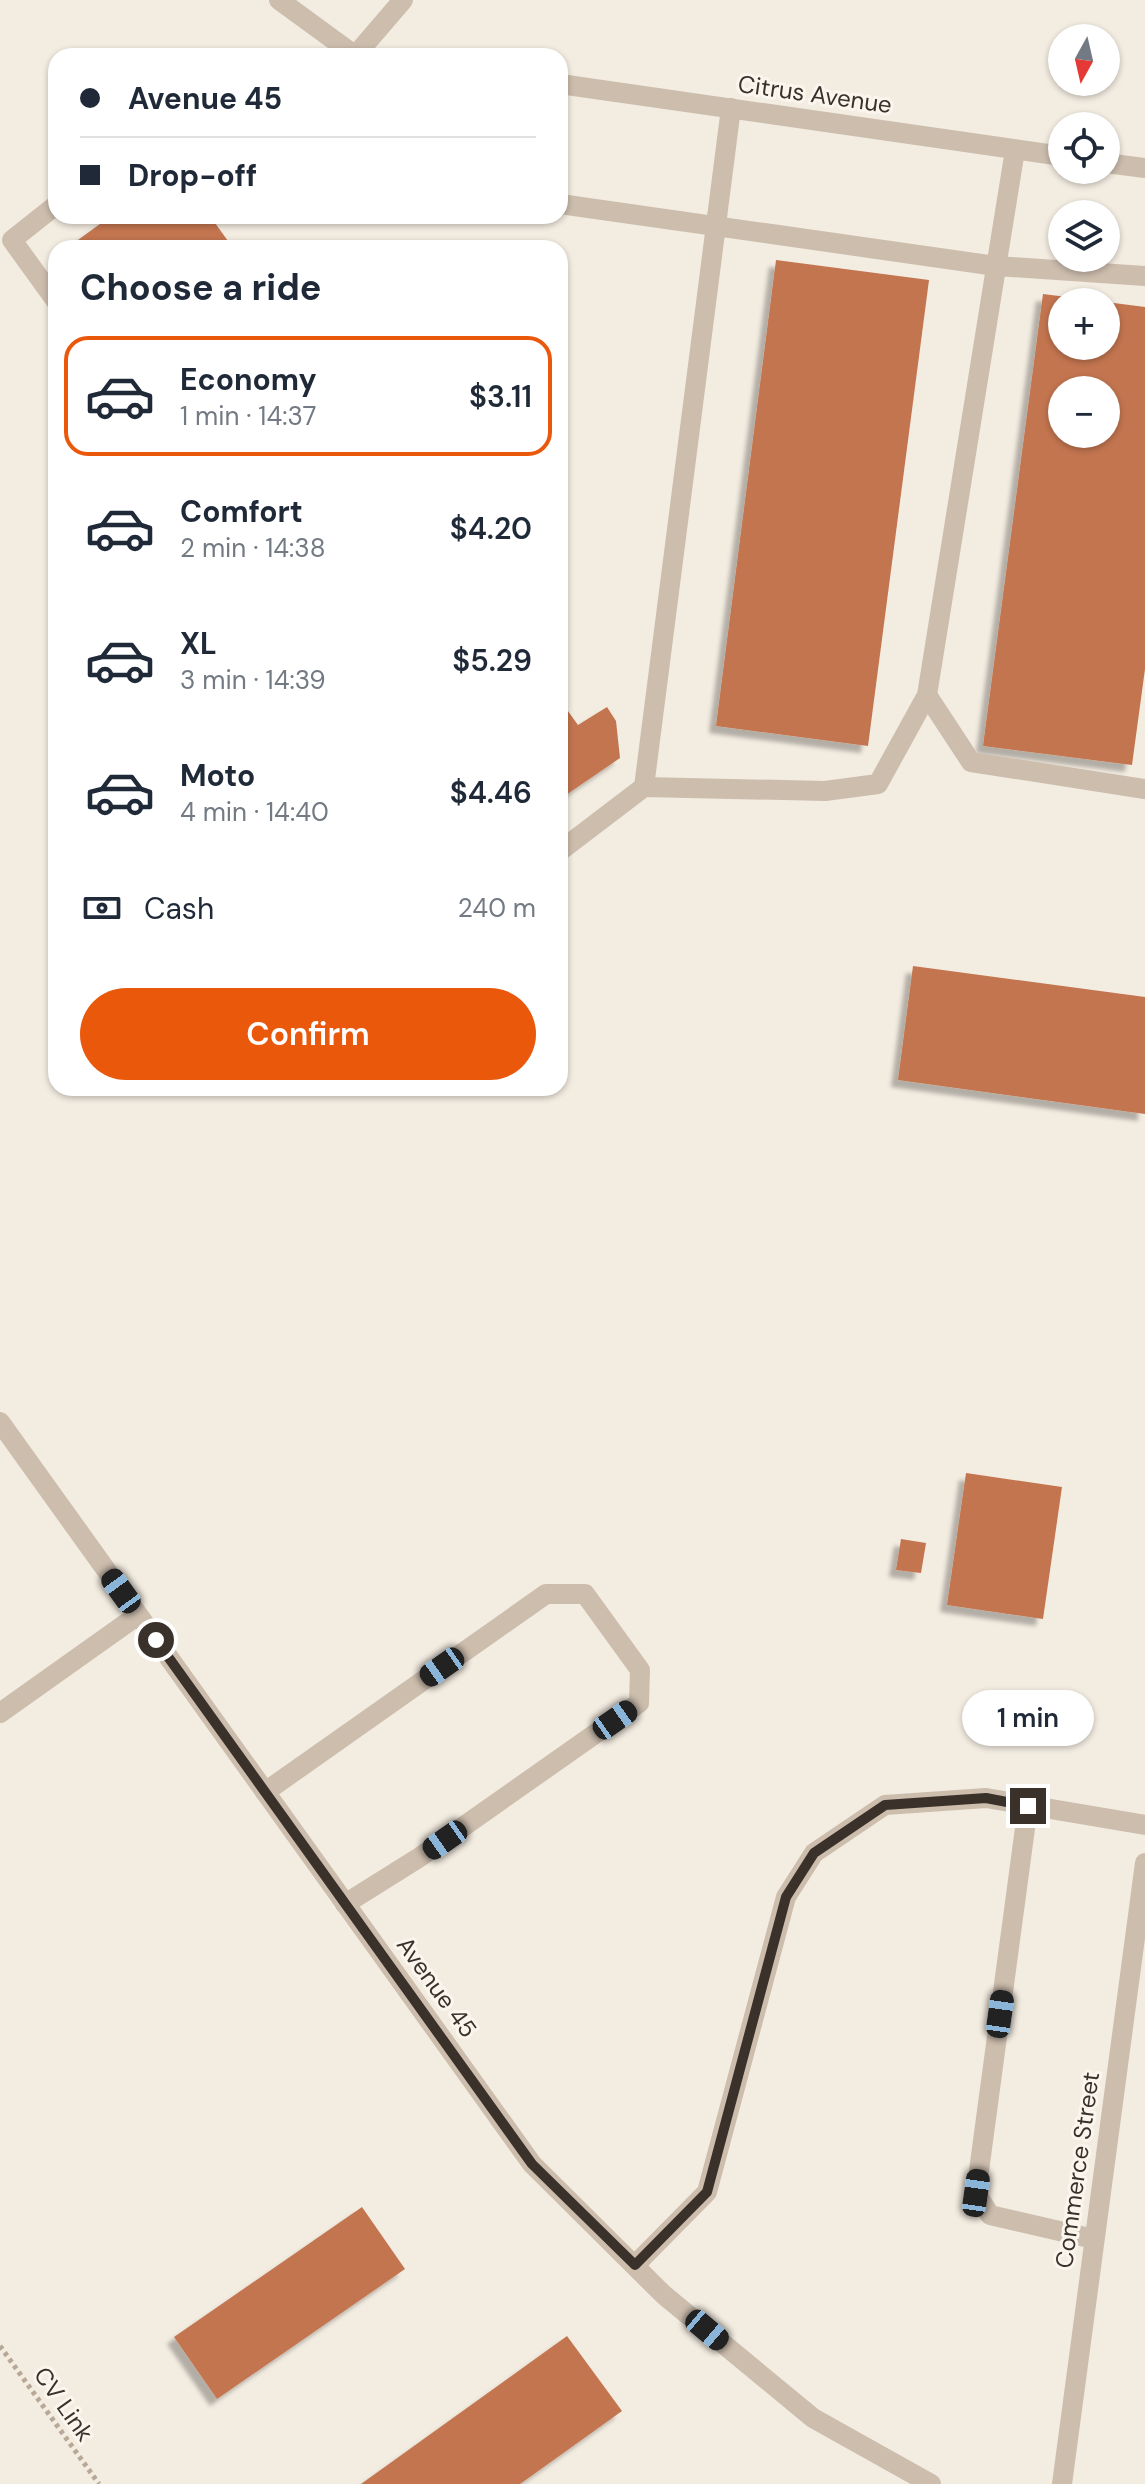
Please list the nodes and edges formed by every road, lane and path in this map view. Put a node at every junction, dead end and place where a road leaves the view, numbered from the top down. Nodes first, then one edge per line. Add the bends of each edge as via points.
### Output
1 (279, 0) edge
2 (403, 0) edge
3 (349, 48) edge
4 (365, 48) edge
5 (568, 85) edge
6 (731, 108) junction
7 (1015, 150) junction
8 (1048, 154) edge
9 (1120, 165) edge
10 (1145, 168) edge
11 (568, 205) edge
12 (48, 211) edge
13 (716, 226) junction
14 (996, 266) junction
15 (1145, 276) edge
16 (48, 290) edge
17 (927, 695) junction
18 (644, 787) junction
19 (1145, 789) edge
20 (568, 845) edge
21 (0, 1422) edge
22 (138, 1615) junction
23 (0, 1713) edge
24 (265, 1792) junction
25 (1028, 1806) junction
26 (1145, 1825) edge
27 (1145, 1863) edge
28 (345, 1904) junction
29 (1094, 2239) junction
30 (635, 2265) junction
31 (0, 2346) edge
32 (99, 2484) edge
33 (931, 2484) edge
34 (1062, 2484) edge

1 - 3 street
2 - 4 street
5 - 6 street, Citrus Avenue
6 - 7 street, Citrus Avenue
6 - 13 street
7 - 8 street, Citrus Avenue
7 - 14 street
9 - 10 street
11 - 13 street
12 - 16 street via 12,240
13 - 14 street
13 - 18 street
14 - 15 street
14 - 17 street
17 - 18 street via 878,784 825,791
17 - 19 street via 971,762
18 - 20 street
21 - 22 street, Avenue 45
22 - 23 street
22 - 24 street, Avenue 45
24 - 28 street, Avenue 45
24 - 28 street via 546,1594 585,1594 640,1670 639,1703
25 - 26 street
25 - 29 street via 976,2193 990,2215
25 - 30 street via 986,1798 885,1805 814,1853 786,1897 707,2192
27 - 29 street, Commerce Street
28 - 30 street, Avenue 45 via 532,2164
29 - 34 street, Commerce Street
30 - 33 street, Avenue 45 via 813,2418
31 - 32 path, CV Link

